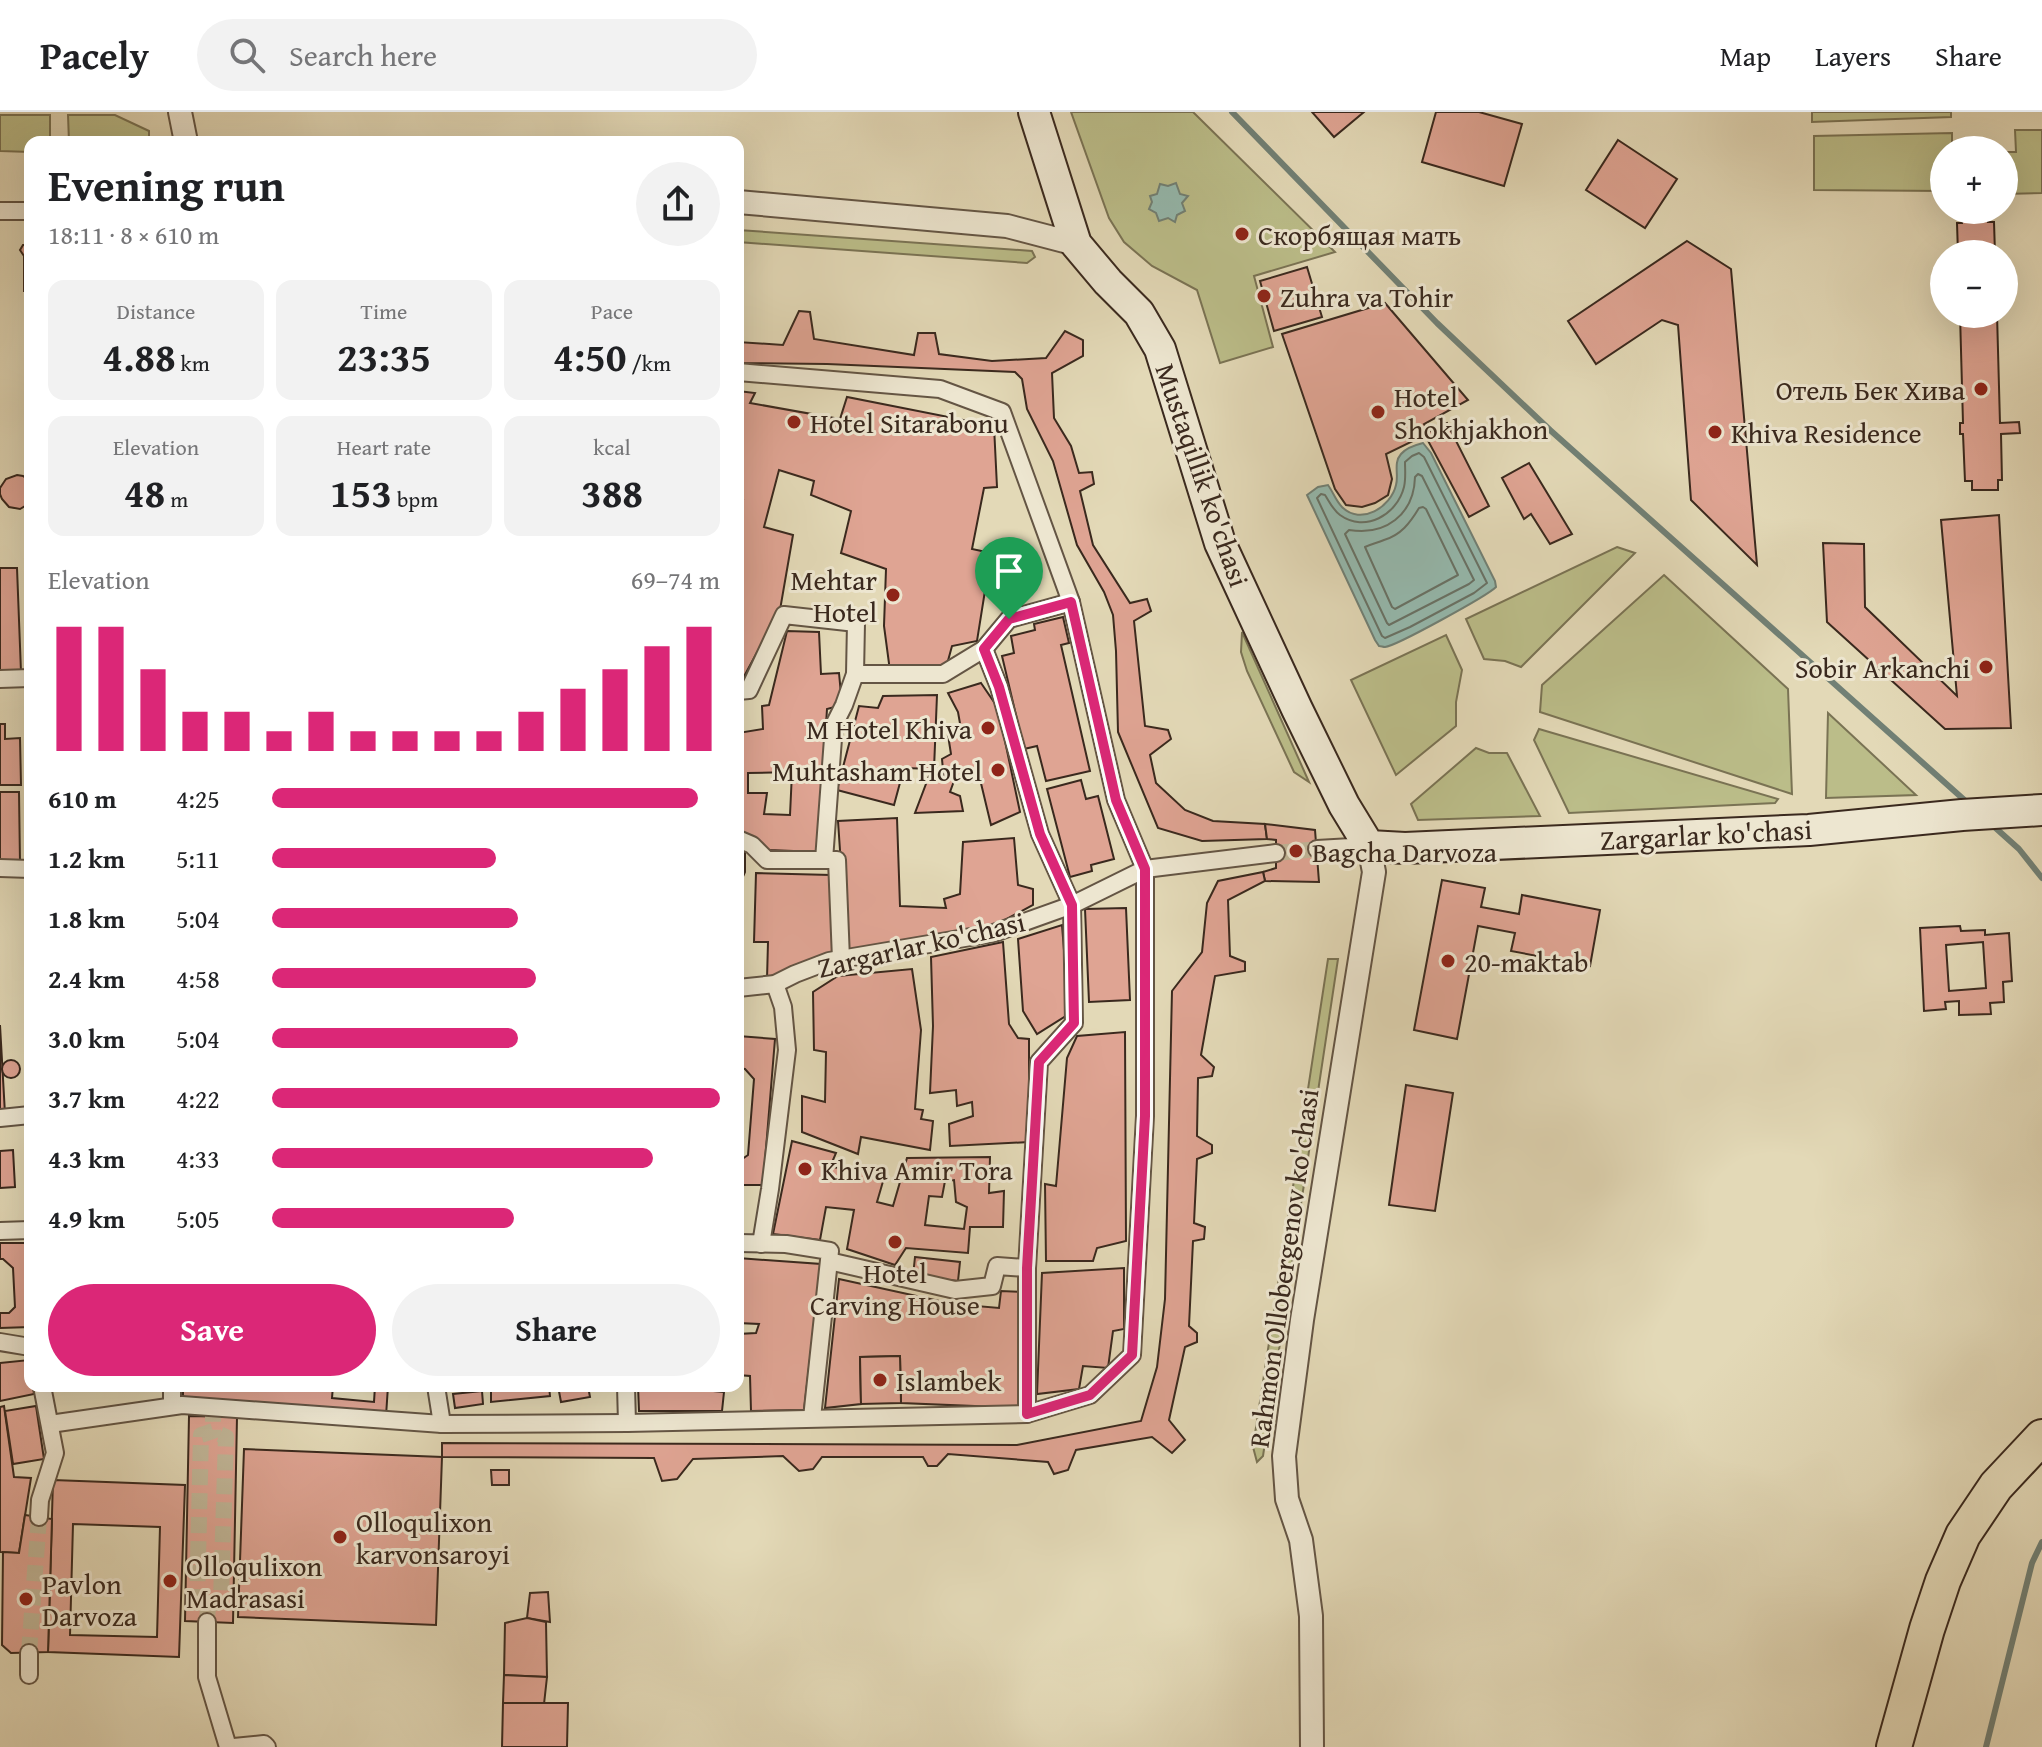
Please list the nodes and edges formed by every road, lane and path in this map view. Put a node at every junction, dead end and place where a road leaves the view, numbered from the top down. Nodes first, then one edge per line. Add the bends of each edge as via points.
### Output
1 (180, 112) edge
2 (1034, 112) edge
3 (185, 136) edge
4 (744, 203) edge
5 (0, 211) edge
6 (24, 211) edge
7 (1076, 244) junction
8 (744, 373) edge
9 (1071, 602) junction
10 (984, 649) junction
11 (855, 674) junction
12 (24, 678) edge
13 (0, 679) edge
14 (744, 690) edge
15 (2042, 810) edge
16 (744, 842) edge
17 (1369, 846) junction
18 (1317, 849) tunnel mouth
19 (1276, 853) tunnel mouth
20 (824, 860) junction
21 (0, 868) edge
22 (24, 869) edge
23 (1145, 869) junction
24 (1072, 905) junction
25 (841, 959) junction
26 (775, 984) junction
27 (744, 987) edge
28 (24, 1116) edge
29 (0, 1118) edge
30 (24, 1230) edge
31 (0, 1231) edge
32 (744, 1243) edge
33 (761, 1244) junction
34 (829, 1261) junction
35 (1027, 1268) junction
36 (0, 1342) edge
37 (24, 1346) edge
38 (43, 1392) edge
39 (172, 1392) edge
40 (437, 1392) edge
41 (626, 1392) edge
42 (172, 1406) junction
43 (1027, 1414) junction
44 (812, 1418) junction
45 (627, 1423) junction
46 (50, 1424) junction
47 (442, 1424) junction
48 (2042, 1437) edge
49 (39, 1517) tunnel mouth
50 (207, 1622) tunnel mouth
51 (29, 1653) tunnel mouth
52 (29, 1675) dead end
53 (231, 1747) edge
54 (267, 1747) edge
55 (1312, 1747) edge
56 (1894, 1747) edge

1 - 3 street
2 - 7 main road, Mustaqillik ko'chasi
4 - 7 street via 1007,226
5 - 6 street
7 - 17 main road, Mustaqillik ko'chasi via 1139,313 1160,349 1220,543 1344,805
8 - 9 street via 940,389 1002,412
9 - 10 street via 1009,619
9 - 23 street via 1116,800
10 - 11 street via 943,674
10 - 24 street via 1040,834
11 - 14 street via 856,623 784,615 749,690
11 - 20 street via 834,725
12 - 13 street
15 - 17 main road, Zargarlar ko'chasi via 1809,830
16 - 20 street via 767,860
17 - 18 street
17 - 55 street, Rahmon Ollobergenov ko'chasi via 1374,872 1284,1456 1287,1499 1301,1540 1311,1616
19 - 23 street, Zargarlar ko'chasi
20 - 25 street via 837,860
21 - 22 street
23 - 24 street, Zargarlar ko'chasi
23 - 43 street via 1145,1116 1132,1355 1090,1395
24 - 25 street, Zargarlar ko'chasi via 994,933
24 - 35 street via 1074,1023 1039,1062
25 - 26 street, Zargarlar ko'chasi
26 - 27 street, Zargarlar ko'chasi
26 - 33 street via 787,1050
28 - 29 street
30 - 31 street
32 - 33 street
33 - 34 street via 830,1251
34 - 35 street via 955,1290 992,1286 997,1266
34 - 44 street
35 - 43 street
36 - 37 street
38 - 46 street
39 - 42 street
40 - 47 street
41 - 45 street
42 - 46 street
42 - 47 street
43 - 44 street
44 - 45 street
45 - 47 street
46 - 49 street via 55,1453
48 - 56 main road via 1996,1486 1963,1535 1931,1617
50 - 53 street via 207,1677
51 - 52 street
53 - 54 street

